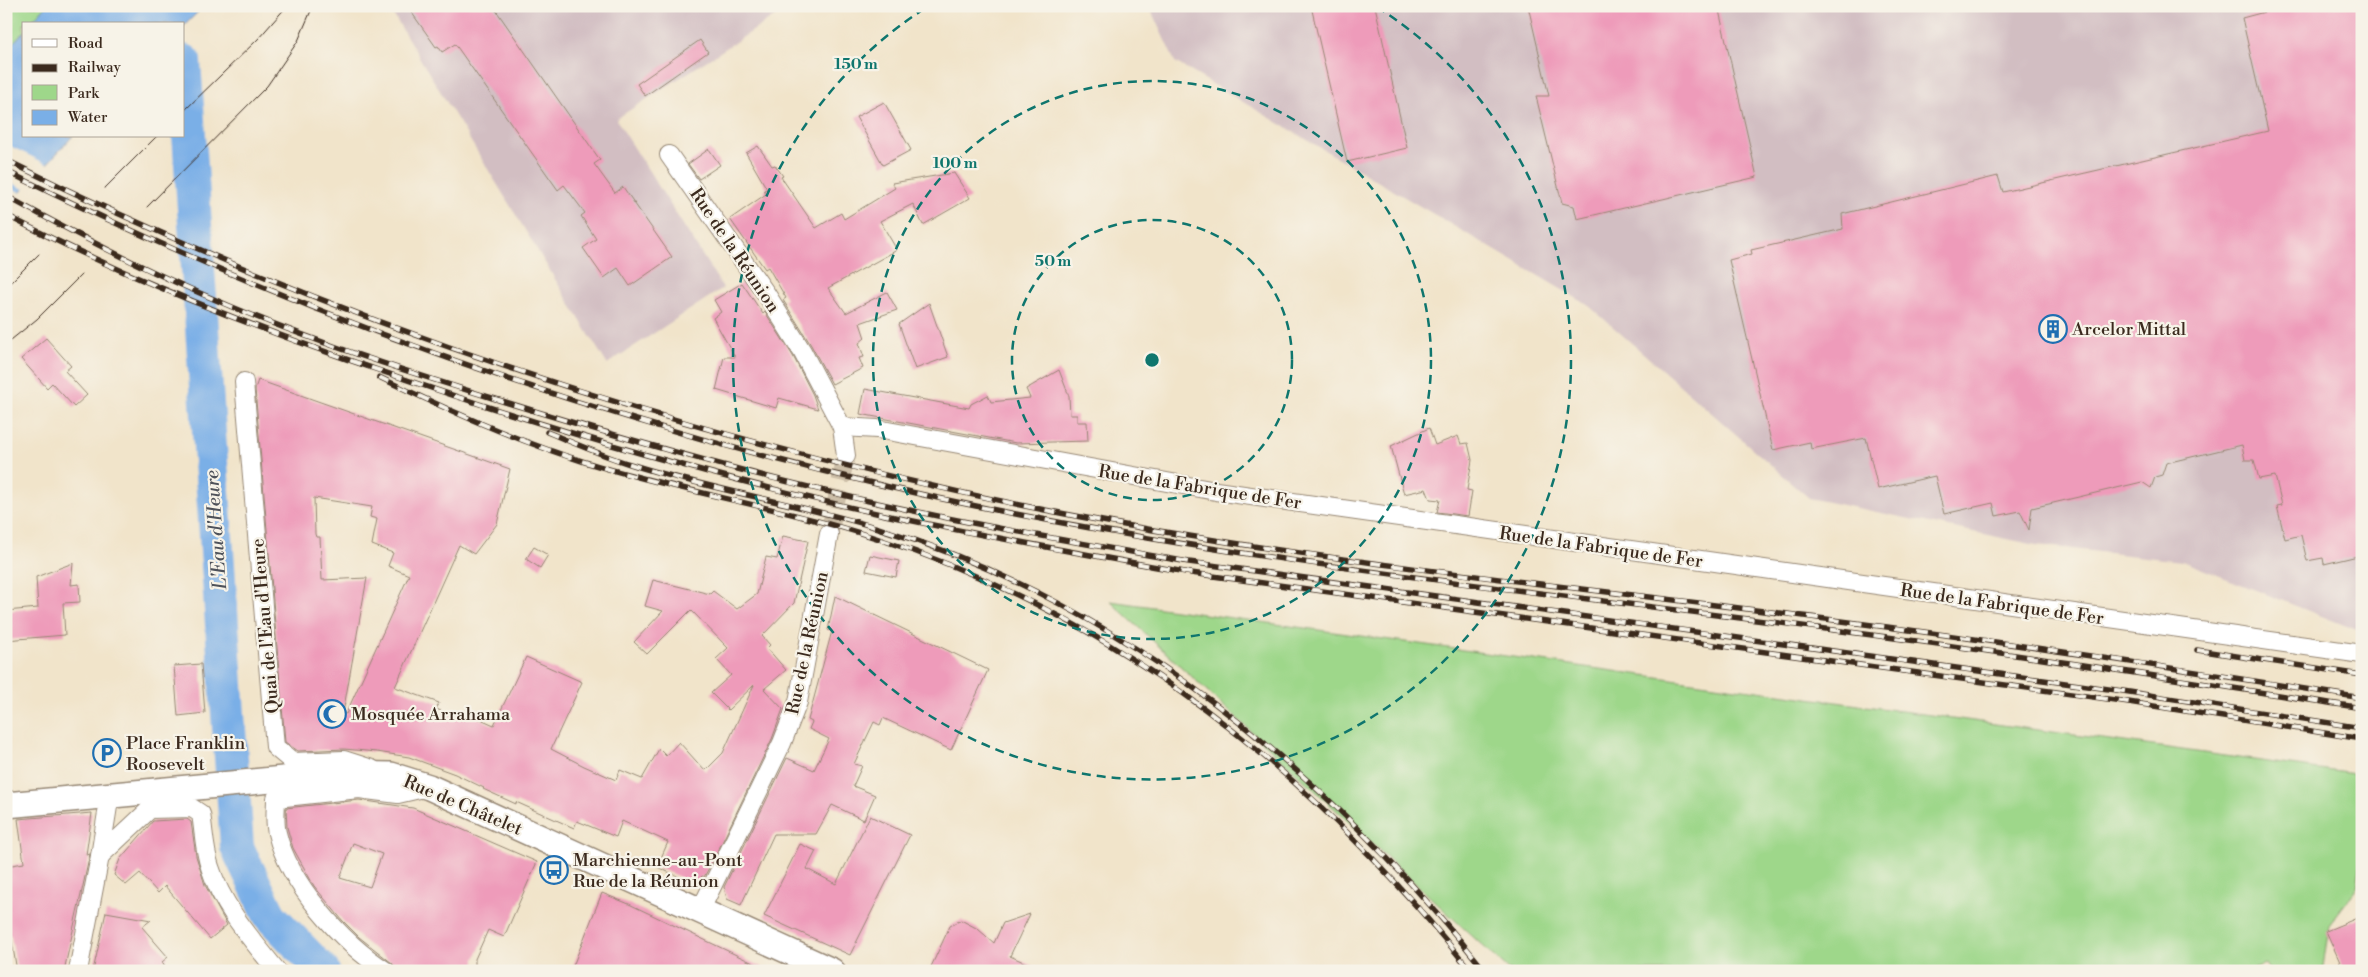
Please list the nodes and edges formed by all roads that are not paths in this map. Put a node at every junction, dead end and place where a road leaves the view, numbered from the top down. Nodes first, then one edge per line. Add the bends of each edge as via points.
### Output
1 (669, 155) dead end
2 (244, 382) dead end
3 (842, 427) junction
4 (846, 456) tunnel mouth
5 (829, 534) tunnel mouth
6 (2362, 654) edge
7 (391, 776) junction
8 (429, 787) junction
9 (269, 790) junction
10 (110, 794) junction
11 (6, 804) edge
12 (100, 856) junction
13 (700, 911) junction
14 (78, 971) edge
15 (278, 971) edge
16 (386, 971) edge
17 (832, 971) edge

1 - 3 street, Rue de la Réunion via 767,295 802,351
2 - 7 street, Quai de l'Eau d'Heure via 275,747 294,762 344,760
3 - 4 street, Rue de la Réunion
3 - 6 street, Rue de la Fabrique de Fer via 878,429 1226,492
5 - 13 street, Rue de la Réunion via 798,702 782,744
7 - 8 main road, Rue de Châtelet
7 - 9 main road, Rue de Châtelet via 336,774
8 - 9 street via 398,794 359,789
8 - 13 main road, Rue de Châtelet
9 - 10 main road, Rue de Châtelet via 209,785
9 - 16 street via 276,832 294,877 365,958
10 - 11 main road, Rue de Châtelet
10 - 12 street
12 - 14 street
12 - 15 street via 150,809 192,808 201,814 203,842 211,870 232,912
13 - 17 main road, Rue de Châtelet

